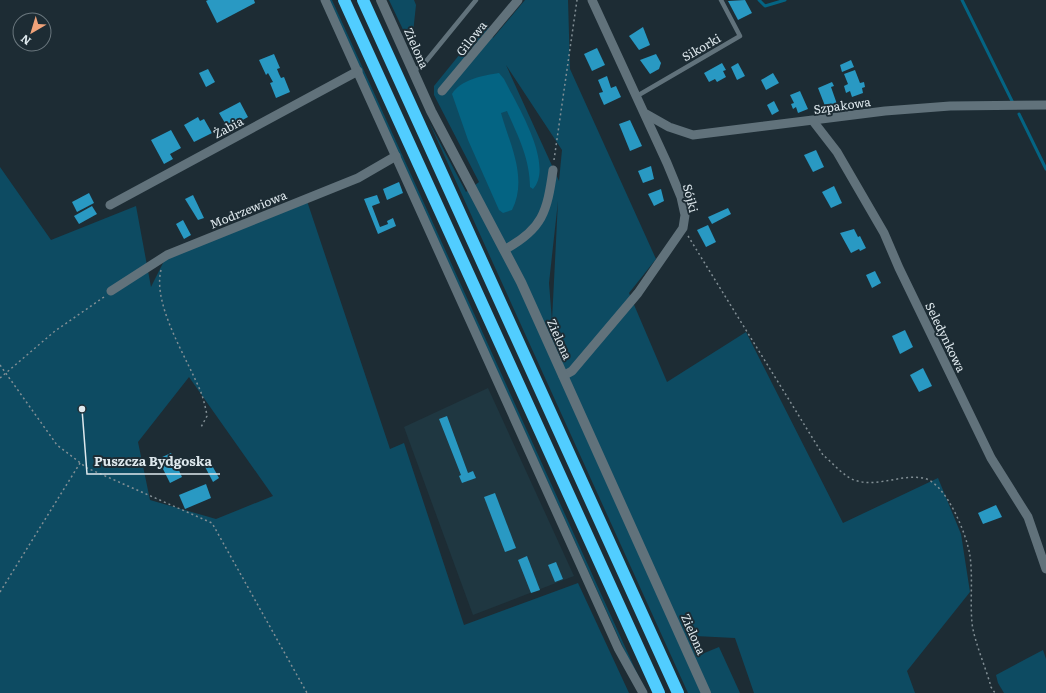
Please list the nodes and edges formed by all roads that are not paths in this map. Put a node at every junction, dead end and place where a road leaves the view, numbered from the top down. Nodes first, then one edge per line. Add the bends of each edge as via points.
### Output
1 (325, 0) edge
2 (344, 0) edge
3 (363, 0) edge
4 (381, 0) edge
5 (476, 0) edge
6 (518, 0) edge
7 (592, 0) edge
8 (721, 0) edge
9 (358, 71) junction
10 (413, 71) junction
11 (442, 91) dead end
12 (637, 96) junction
13 (1046, 105) edge
14 (646, 114) junction
15 (813, 121) junction
16 (396, 156) junction
17 (553, 170) road end
18 (110, 205) dead end
19 (504, 250) junction
20 (111, 291) road end
21 (563, 376) junction
22 (1046, 569) edge
23 (643, 693) edge
24 (659, 693) edge
25 (678, 693) edge
26 (706, 693) edge

1 - 9 street
2 - 24 highway
3 - 25 highway
4 - 10 street, Zielona
5 - 10 lane via 423,65
6 - 11 street, Gilowa
7 - 12 street, Sójki
8 - 12 lane, Sikorki via 740,36
9 - 16 street
9 - 18 street, Żabia
10 - 19 street, Zielona via 457,162
12 - 14 street, Sójki
13 - 15 street, Szpakowa via 950,106
14 - 15 street, Szpakowa via 669,127 693,135
14 - 21 street, Sójki via 681,198 685,215 682,228 638,293 572,371
15 - 22 street, Seledynkowa via 837,152 884,233 898,268 991,458 1028,517
16 - 20 street, Modrzewiowa via 358,178 172,253
16 - 23 street via 618,648
17 - 19 street via 545,211 538,223 531,233
19 - 21 street, Zielona
21 - 26 street, Zielona

